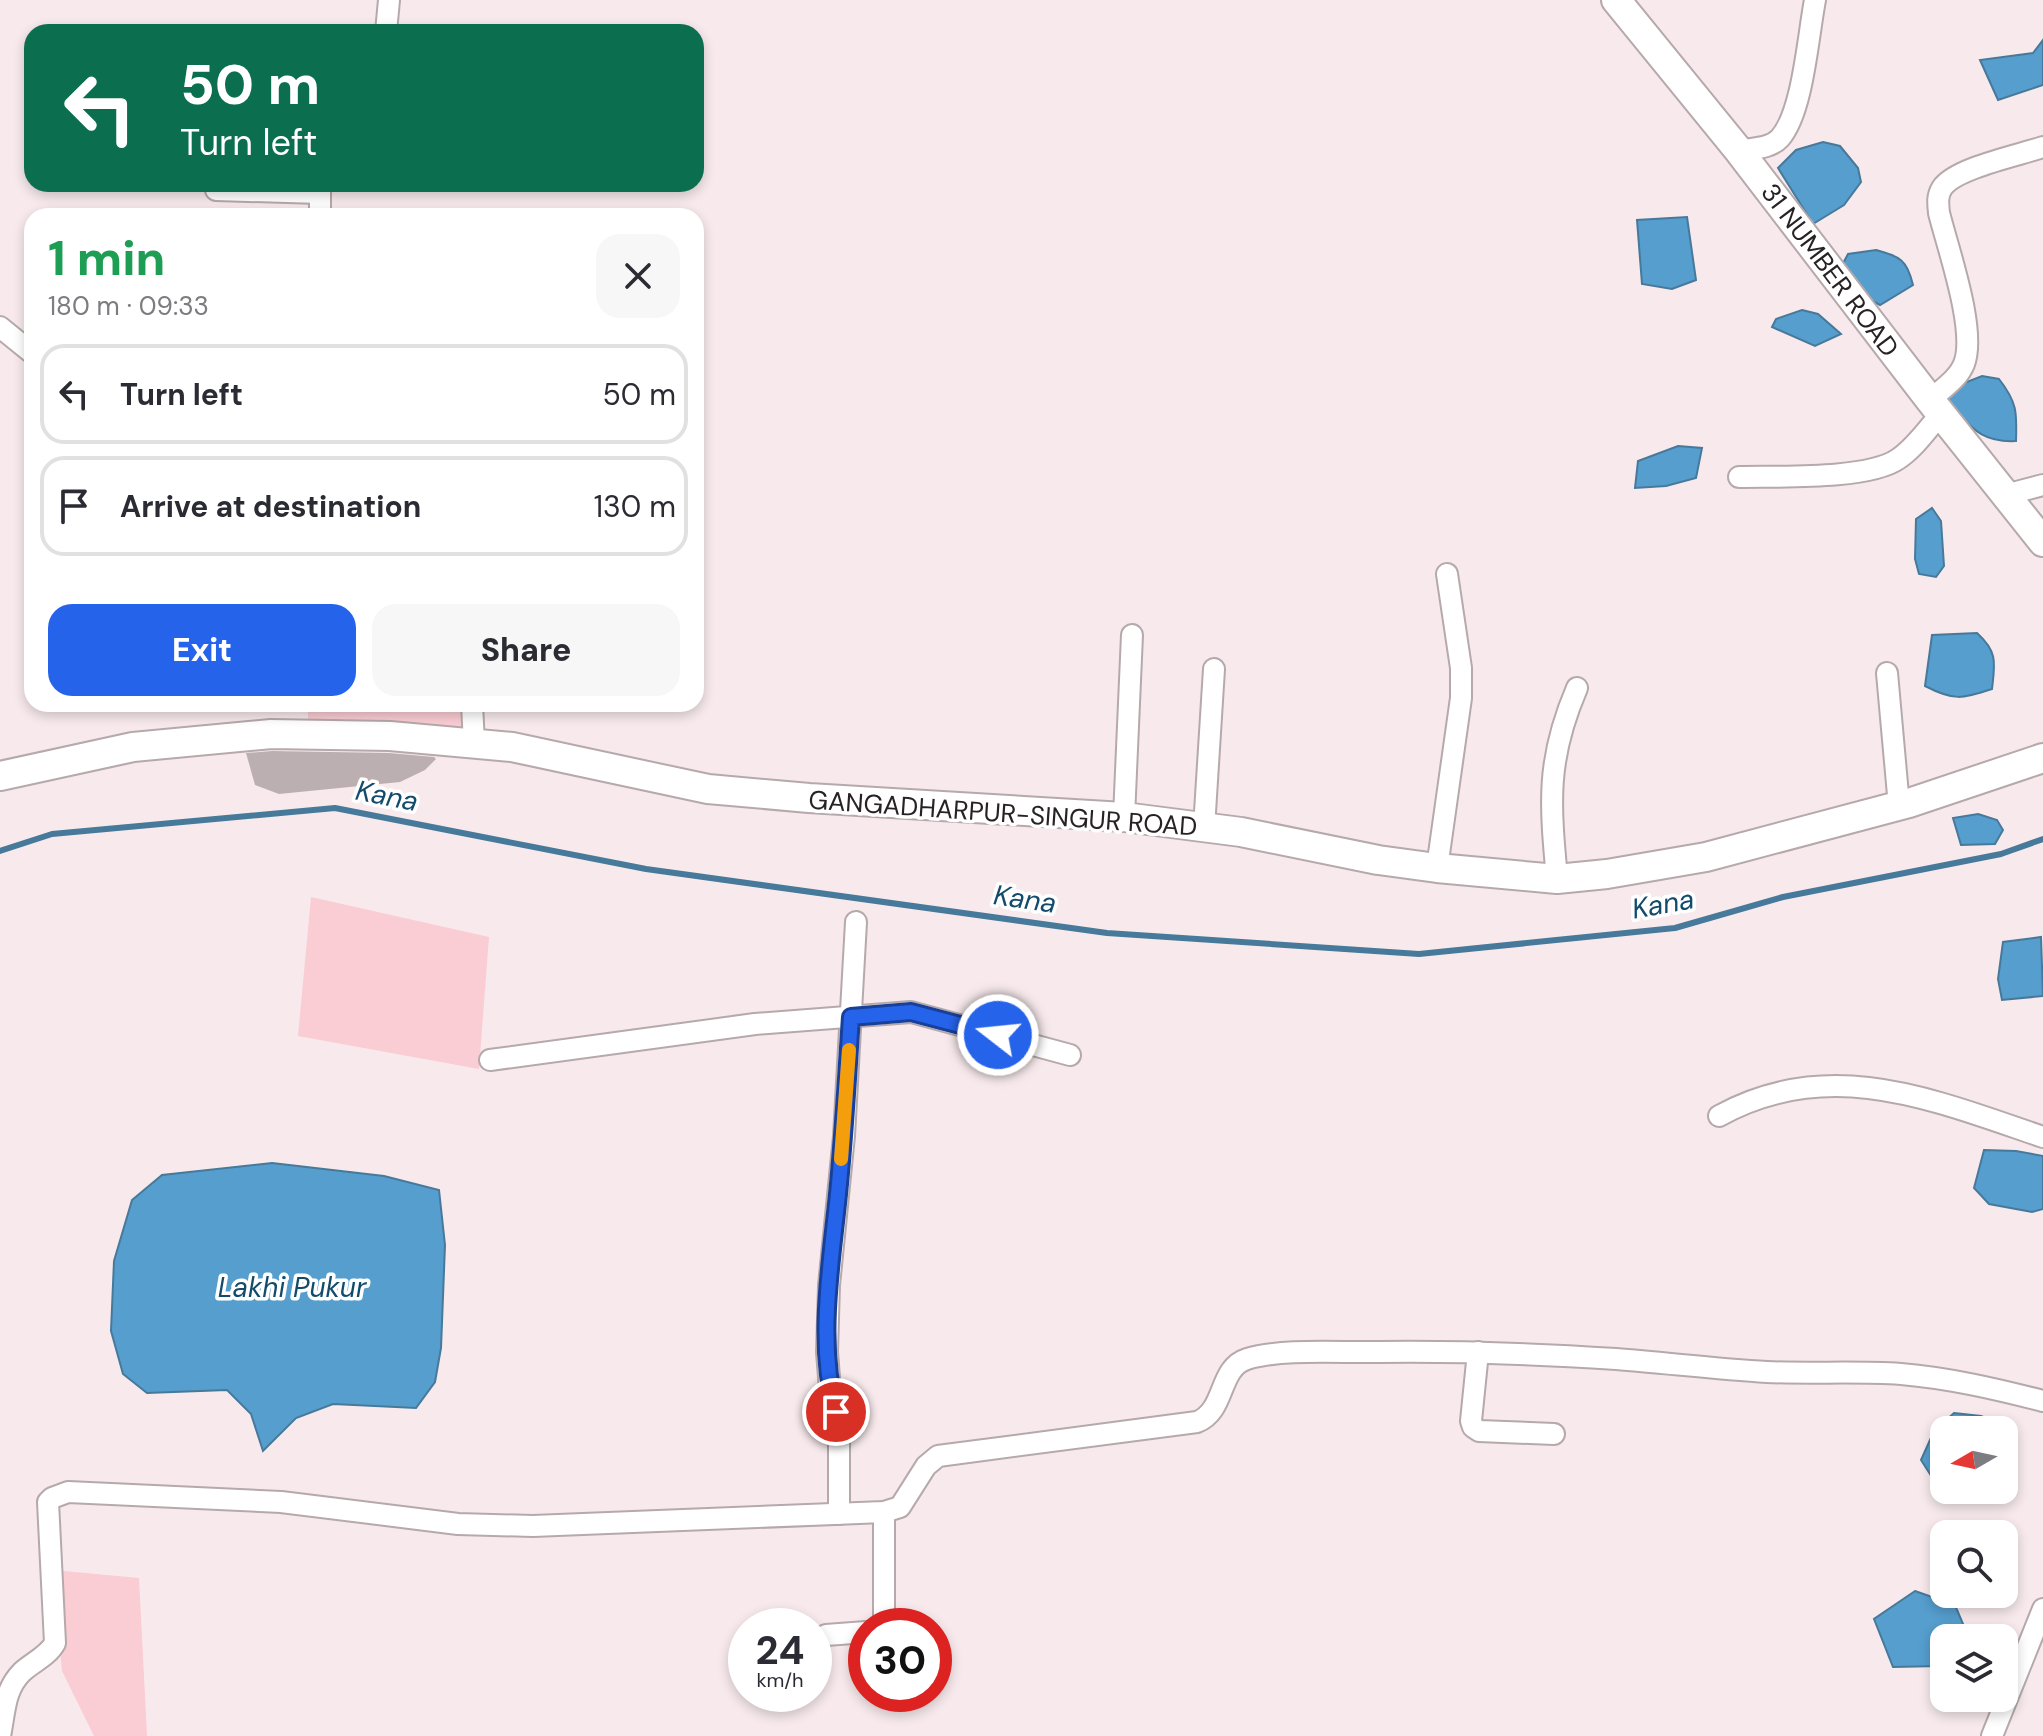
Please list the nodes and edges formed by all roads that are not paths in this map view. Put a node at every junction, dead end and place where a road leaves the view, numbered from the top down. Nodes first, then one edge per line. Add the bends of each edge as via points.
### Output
1 (389, 0) edge
2 (1616, 0) edge
3 (1815, 0) edge
4 (387, 24) edge
5 (2043, 147) edge
6 (1739, 151) junction
7 (0, 327) edge
8 (24, 346) edge
9 (1936, 407) junction
10 (1739, 477) dead end
11 (2043, 485) edge
12 (2005, 495) junction
13 (2043, 542) edge
14 (1447, 574) dead end
15 (1132, 635) dead end
16 (1214, 669) dead end
17 (1887, 673) dead end
18 (1577, 688) dead end
19 (472, 712) edge
20 (474, 744) junction
21 (2043, 758) edge
22 (0, 776) edge
23 (1899, 806) junction
24 (1124, 817) junction
25 (1204, 828) junction
26 (1437, 868) junction
27 (1557, 879) junction
28 (856, 922) dead end
29 (851, 1017) junction
30 (1070, 1055) dead end
31 (490, 1060) dead end
32 (1719, 1116) dead end
33 (2043, 1137) edge
34 (1478, 1352) junction
35 (2043, 1401) edge
36 (1554, 1434) dead end
37 (884, 1512) junction
38 (839, 1514) junction
39 (884, 1608) edge
40 (2043, 1609) edge
41 (0, 1736) edge
42 (1992, 1736) edge

1 - 4 street
2 - 6 street, 31 NUMBER ROAD
3 - 6 street via 1794,112 1773,143
5 - 9 street via 1948,180 1941,190 1939,213 1968,338 1958,375
6 - 9 street, 31 NUMBER ROAD
7 - 8 street
9 - 10 street via 1905,453 1887,465
9 - 12 street, 31 NUMBER ROAD
11 - 12 street
12 - 13 street, 31 NUMBER ROAD
14 - 26 street via 1461,698
15 - 24 street
16 - 25 street
17 - 23 street
18 - 27 street via 1563,720 1551,786
19 - 20 street
20 - 22 street, GANGADHARPUR-SINGUR ROAD via 271,734 133,747
20 - 24 street, GANGADHARPUR-SINGUR ROAD via 512,747 708,789
21 - 23 street, GANGADHARPUR-SINGUR ROAD
23 - 27 street, GANGADHARPUR-SINGUR ROAD via 1706,857
24 - 25 street, GANGADHARPUR-SINGUR ROAD
25 - 26 street, GANGADHARPUR-SINGUR ROAD
26 - 27 street, GANGADHARPUR-SINGUR ROAD
28 - 29 street
29 - 30 street via 928,1015
29 - 31 street via 755,1024
29 - 38 street via 827,1352 839,1428
32 - 33 street via 1795,1088 1849,1085 1912,1095
34 - 35 street via 1767,1372 1897,1374 1992,1387
34 - 36 street via 1473,1427
34 - 37 street via 1249,1359 1236,1365 1204,1419 938,1456 900,1507
37 - 38 street
37 - 39 street
38 - 41 street via 533,1526 458,1524 281,1502 59,1494 48,1502 55,1643 6,1694
40 - 42 street

